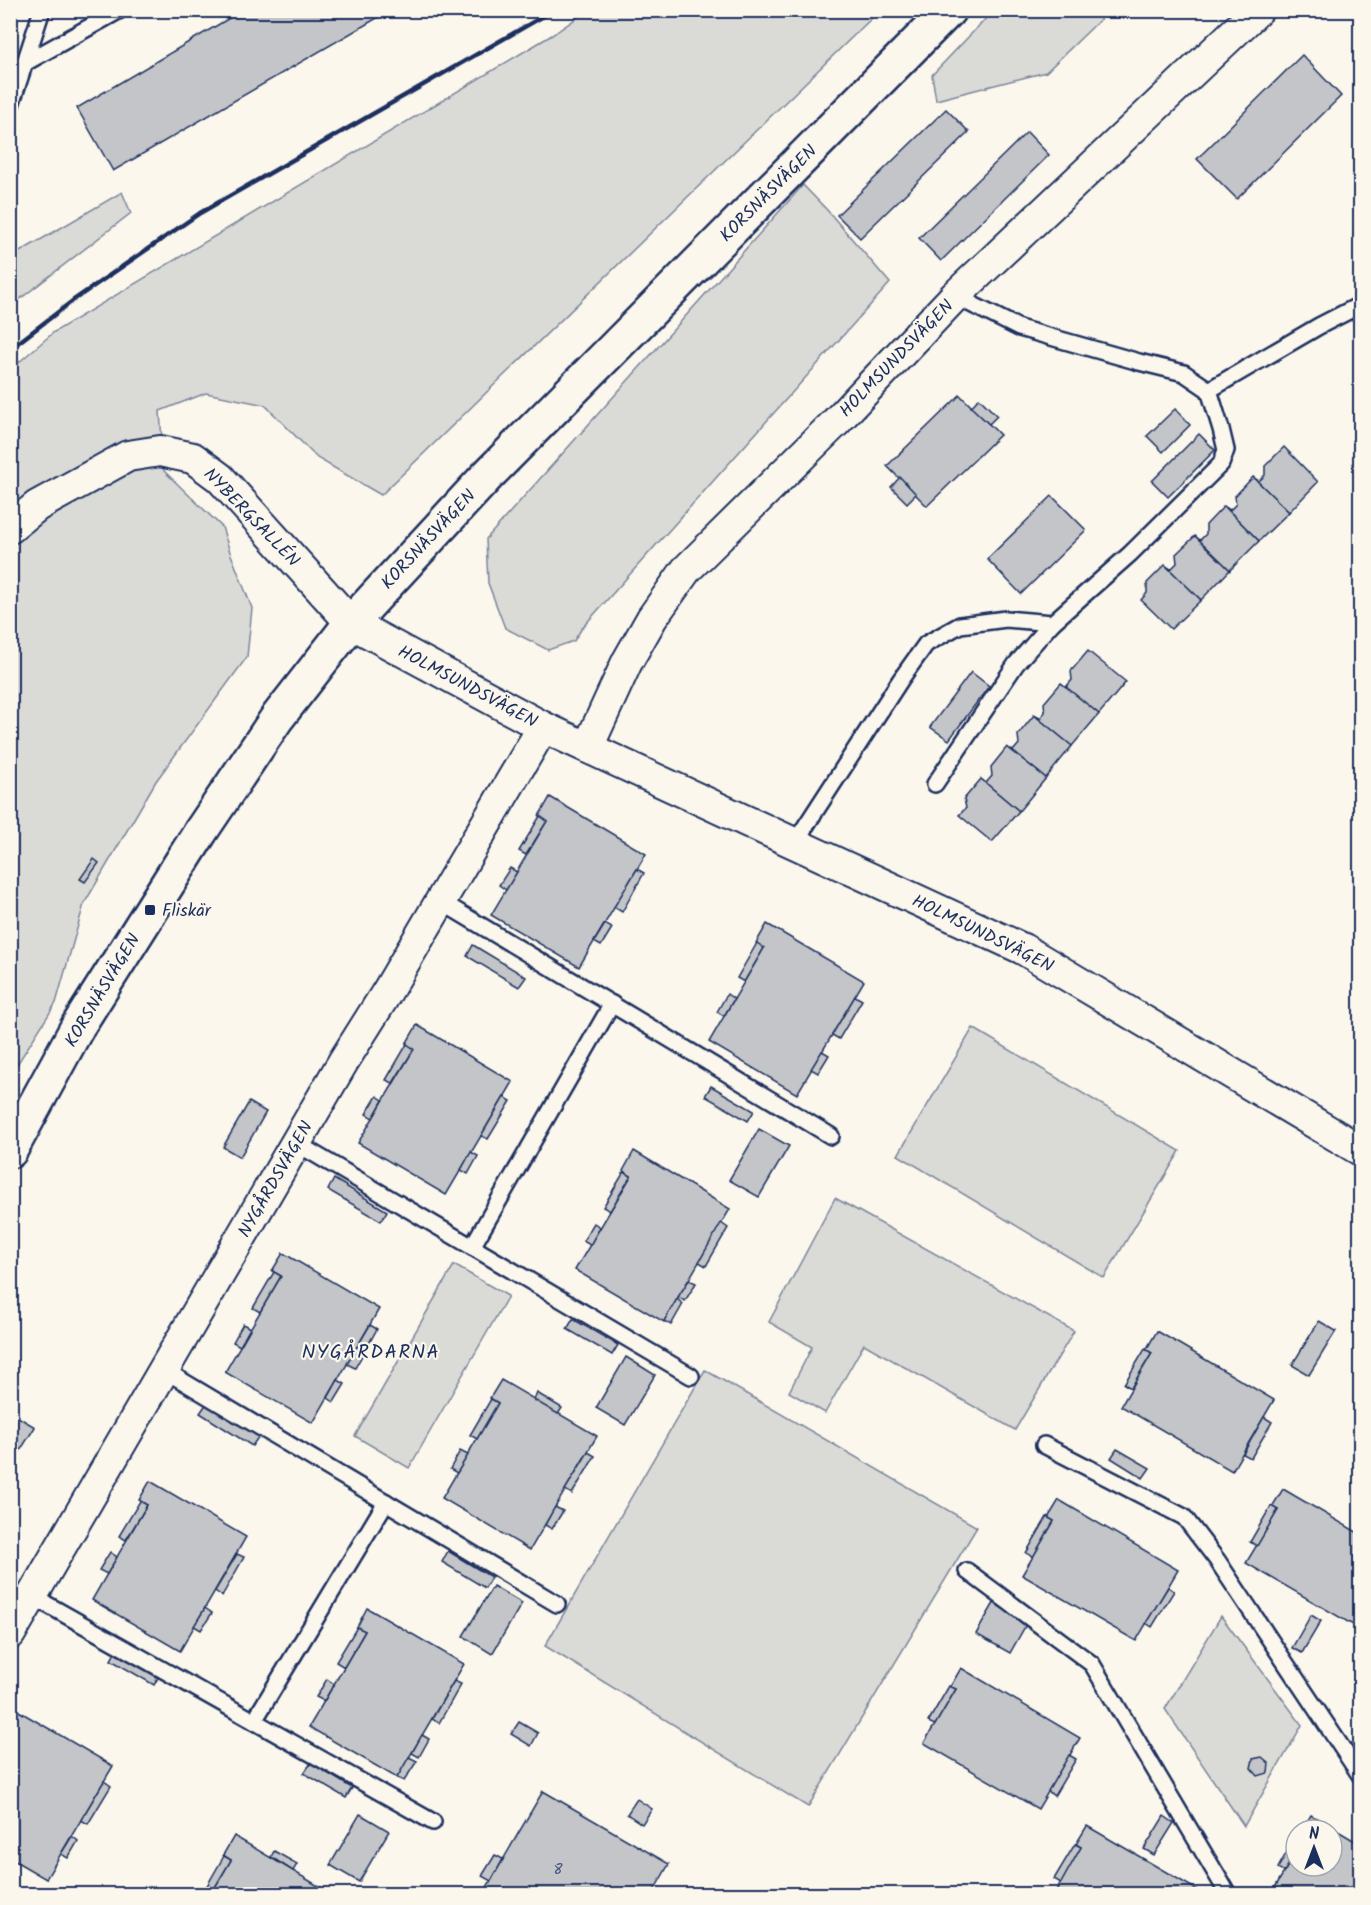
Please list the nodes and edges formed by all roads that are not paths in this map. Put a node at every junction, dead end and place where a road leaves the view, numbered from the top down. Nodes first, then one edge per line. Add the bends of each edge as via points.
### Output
1 (42, 10) edge
2 (120, 10) edge
3 (949, 10) edge
4 (1258, 10) edge
5 (25, 63) junction
6 (10, 108) edge
7 (955, 296) junction
8 (1360, 305) edge
9 (1209, 390) junction
10 (10, 528) edge
11 (351, 623) junction
12 (1052, 623) junction
13 (543, 727) junction
14 (588, 747) junction
15 (935, 784) dead end
16 (794, 844) junction
17 (440, 901) junction
18 (612, 1004) junction
19 (831, 1136) dead end
20 (296, 1143) junction
21 (1360, 1150) edge
22 (10, 1151) edge
23 (472, 1247) junction
24 (164, 1370) junction
25 (691, 1376) dead end
26 (1044, 1444) dead end
27 (386, 1502) junction
28 (967, 1571) dead end
29 (32, 1596) junction
30 (557, 1604) dead end
31 (10, 1634) edge
32 (254, 1721) junction
33 (1360, 1775) edge
34 (433, 1822) dead end
35 (1228, 1894) edge

1 - 5 lane
2 - 5 lane
3 - 11 street, KORSNÄSVÄGEN via 488,475
4 - 7 street, HOLMSUNDSVÄGEN
5 - 6 lane
7 - 9 lane via 1019,328 1184,373
7 - 14 street, HOLMSUNDSVÄGEN via 835,423 686,570 642,635
8 - 9 lane
9 - 12 lane via 1226,450 1221,464 1130,554
10 - 11 street, NYBERGSALLÉN via 37,506 128,456 160,451 193,458 220,478
11 - 13 street, HOLMSUNDSVÄGEN
11 - 22 street, KORSNÄSVÄGEN via 277,718 201,831 78,1026
12 - 15 lane via 1016,664
12 - 16 lane via 1006,620 960,625 926,644
13 - 14 street, HOLMSUNDSVÄGEN
13 - 17 street, NYGÅRDSVÄGEN
14 - 16 street, HOLMSUNDSVÄGEN
16 - 21 street, HOLMSUNDSVÄGEN via 1023,949
17 - 18 lane
17 - 20 street, NYGÅRDSVÄGEN
18 - 19 lane
18 - 23 lane
20 - 23 lane
20 - 24 street, NYGÅRDSVÄGEN
23 - 25 lane
24 - 27 lane
24 - 29 street, NYGÅRDSVÄGEN
26 - 33 lane via 1184,1517 1217,1560
27 - 30 lane
27 - 32 lane
28 - 35 lane via 1092,1664
29 - 31 street, NYGÅRDSVÄGEN
29 - 32 lane
32 - 34 lane

